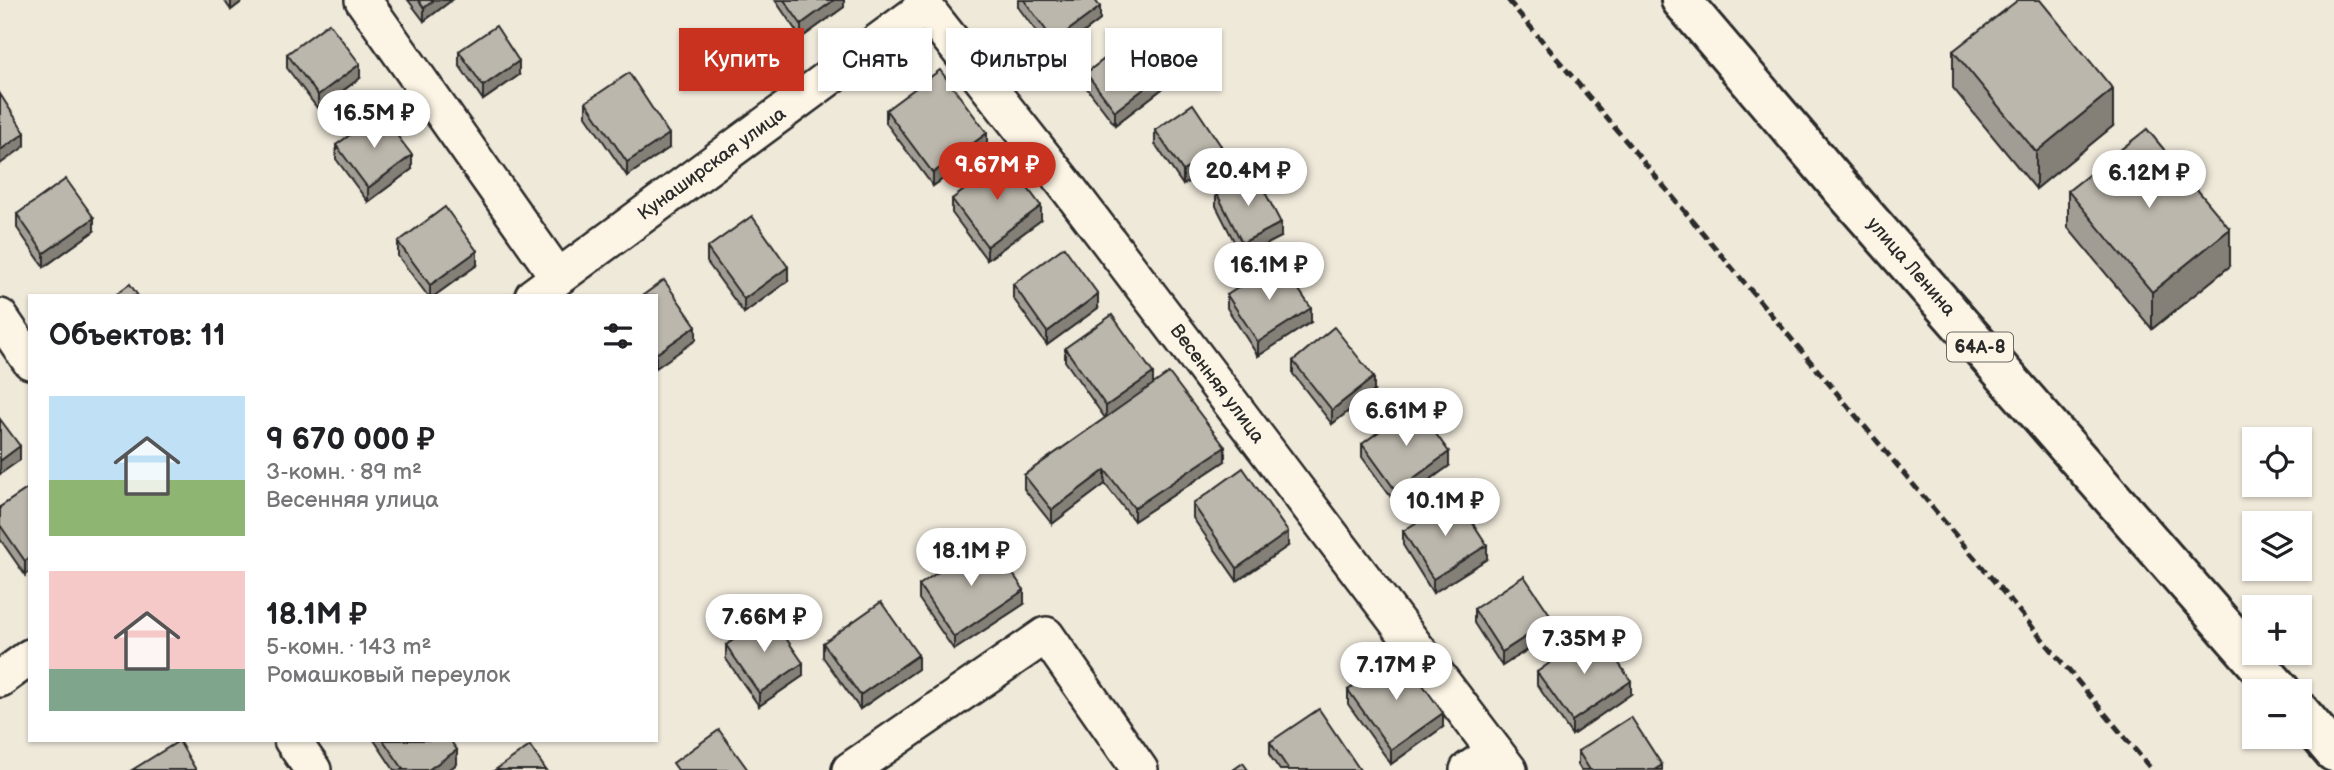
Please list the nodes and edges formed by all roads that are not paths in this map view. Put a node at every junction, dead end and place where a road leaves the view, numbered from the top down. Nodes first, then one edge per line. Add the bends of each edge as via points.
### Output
1 (363, 0) edge
2 (1681, 0) edge
3 (924, 3) edge
4 (545, 286) edge
5 (0, 317) edge
6 (28, 358) edge
7 (28, 658) edge
8 (0, 679) edge
9 (2271, 679) edge
10 (2312, 726) edge
11 (293, 742) edge
12 (2334, 752) edge
13 (1491, 764) edge
14 (313, 770) edge
15 (850, 770) edge
16 (1140, 770) edge

1 - 4 street
2 - 9 main road, улица Ленина / 64А-8
3 - 4 street, Кунаширская улица
3 - 13 street, Весенняя улица via 1065,184
5 - 6 street
7 - 8 street
10 - 12 main road
11 - 14 street
15 - 16 street via 1046,635

